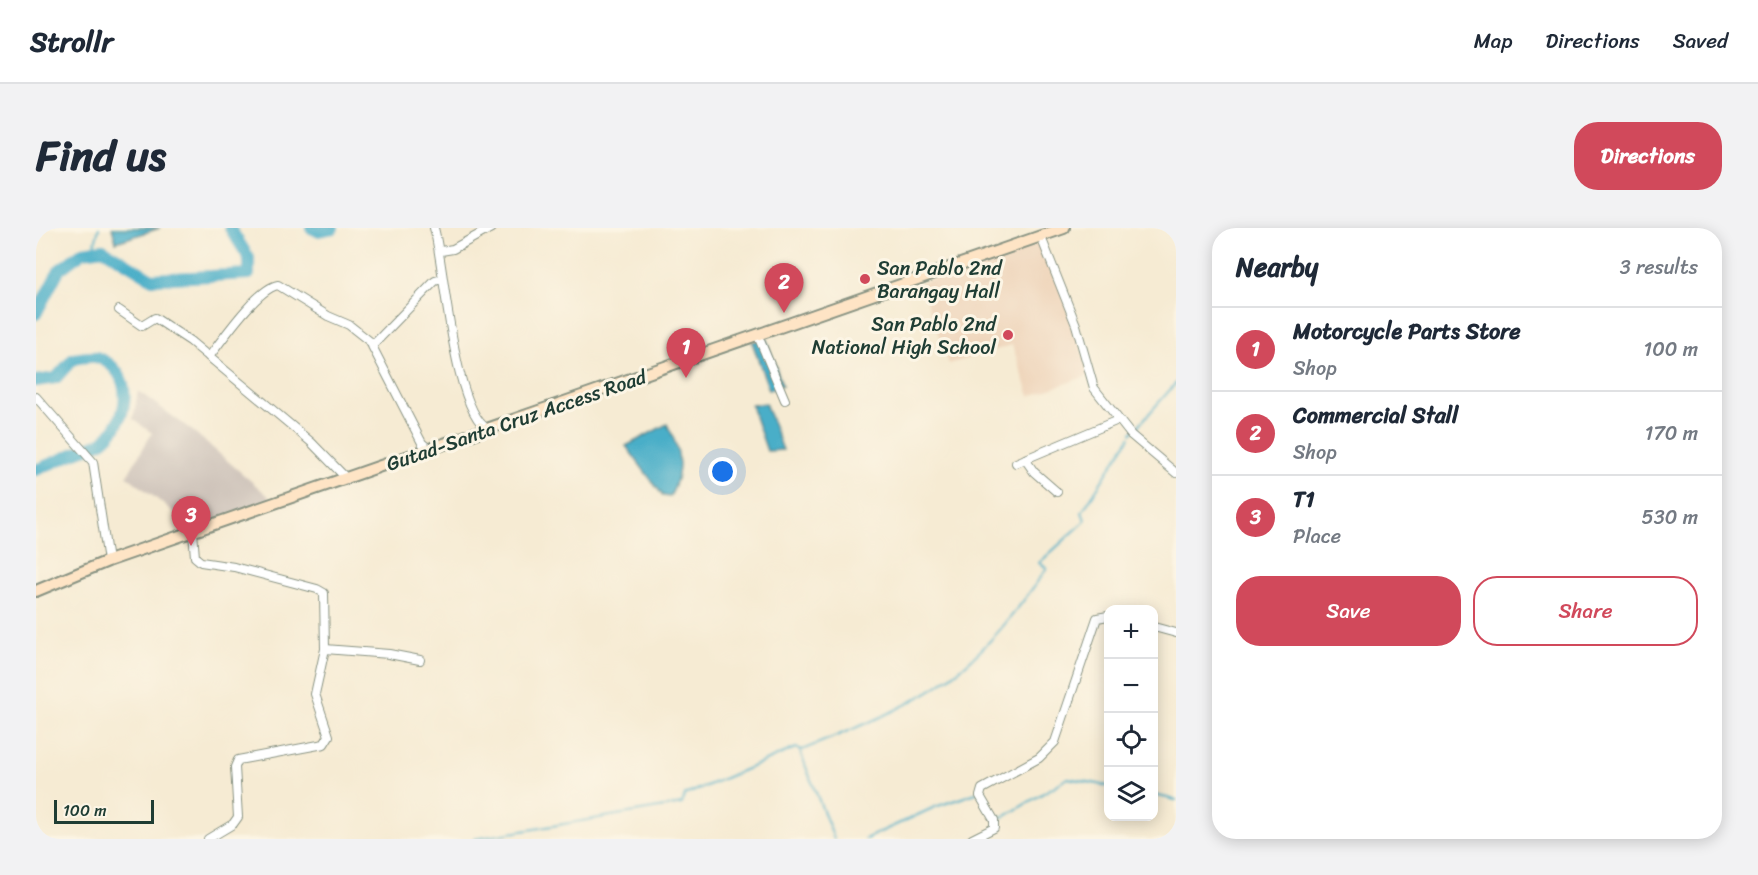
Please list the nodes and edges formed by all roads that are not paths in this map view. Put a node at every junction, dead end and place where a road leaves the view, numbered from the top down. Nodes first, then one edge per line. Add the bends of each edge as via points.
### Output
1 (434, 228) edge
2 (491, 228) edge
3 (1064, 228) edge
4 (1041, 237) junction
5 (441, 251) junction
6 (442, 279) junction
7 (119, 309) dead end
8 (758, 336) junction
9 (373, 344) junction
10 (209, 357) junction
11 (36, 397) edge
12 (785, 400) dead end
13 (40, 408) edge
14 (1118, 420) junction
15 (489, 430) junction
16 (430, 450) junction
17 (1025, 459) junction
18 (1016, 463) dead end
19 (1176, 473) edge
20 (347, 479) junction
21 (1057, 492) dead end
22 (193, 532) junction
23 (108, 561) junction
24 (36, 591) edge
25 (1104, 617) edge
26 (1158, 628) edge
27 (1176, 633) edge
28 (325, 649) junction
29 (420, 660) dead end
30 (208, 839) edge
31 (972, 839) edge

1 - 5 street
2 - 5 street via 453,249
3 - 4 main road, Gutad-Santa Cruz Access Road
4 - 8 main road, Gutad-Santa Cruz Access Road
4 - 14 street via 1076,325 1094,388
5 - 6 street
6 - 9 street
6 - 15 street via 464,388 481,426
7 - 10 street via 142,326 155,318
8 - 12 street
8 - 15 main road, Gutad-Santa Cruz Access Road
9 - 10 street via 349,325 278,285 270,286
9 - 16 street via 422,443
10 - 20 street via 311,442
11 - 13 street
13 - 23 street via 93,462
14 - 17 street
14 - 19 street
15 - 16 main road, Gutad-Santa Cruz Access Road
16 - 20 main road, Gutad-Santa Cruz Access Road
17 - 18 street
17 - 21 street
20 - 22 main road, Gutad-Santa Cruz Access Road
22 - 23 main road, Gutad-Santa Cruz Access Road
22 - 28 street via 195,557 201,562 234,567 324,593
23 - 24 main road, Gutad-Santa Cruz Access Road
25 - 31 street via 1097,618 1055,742 1039,758 982,789 980,796 994,820 994,828
26 - 27 street
28 - 29 street
28 - 30 street via 315,694 328,741 238,760 238,817

